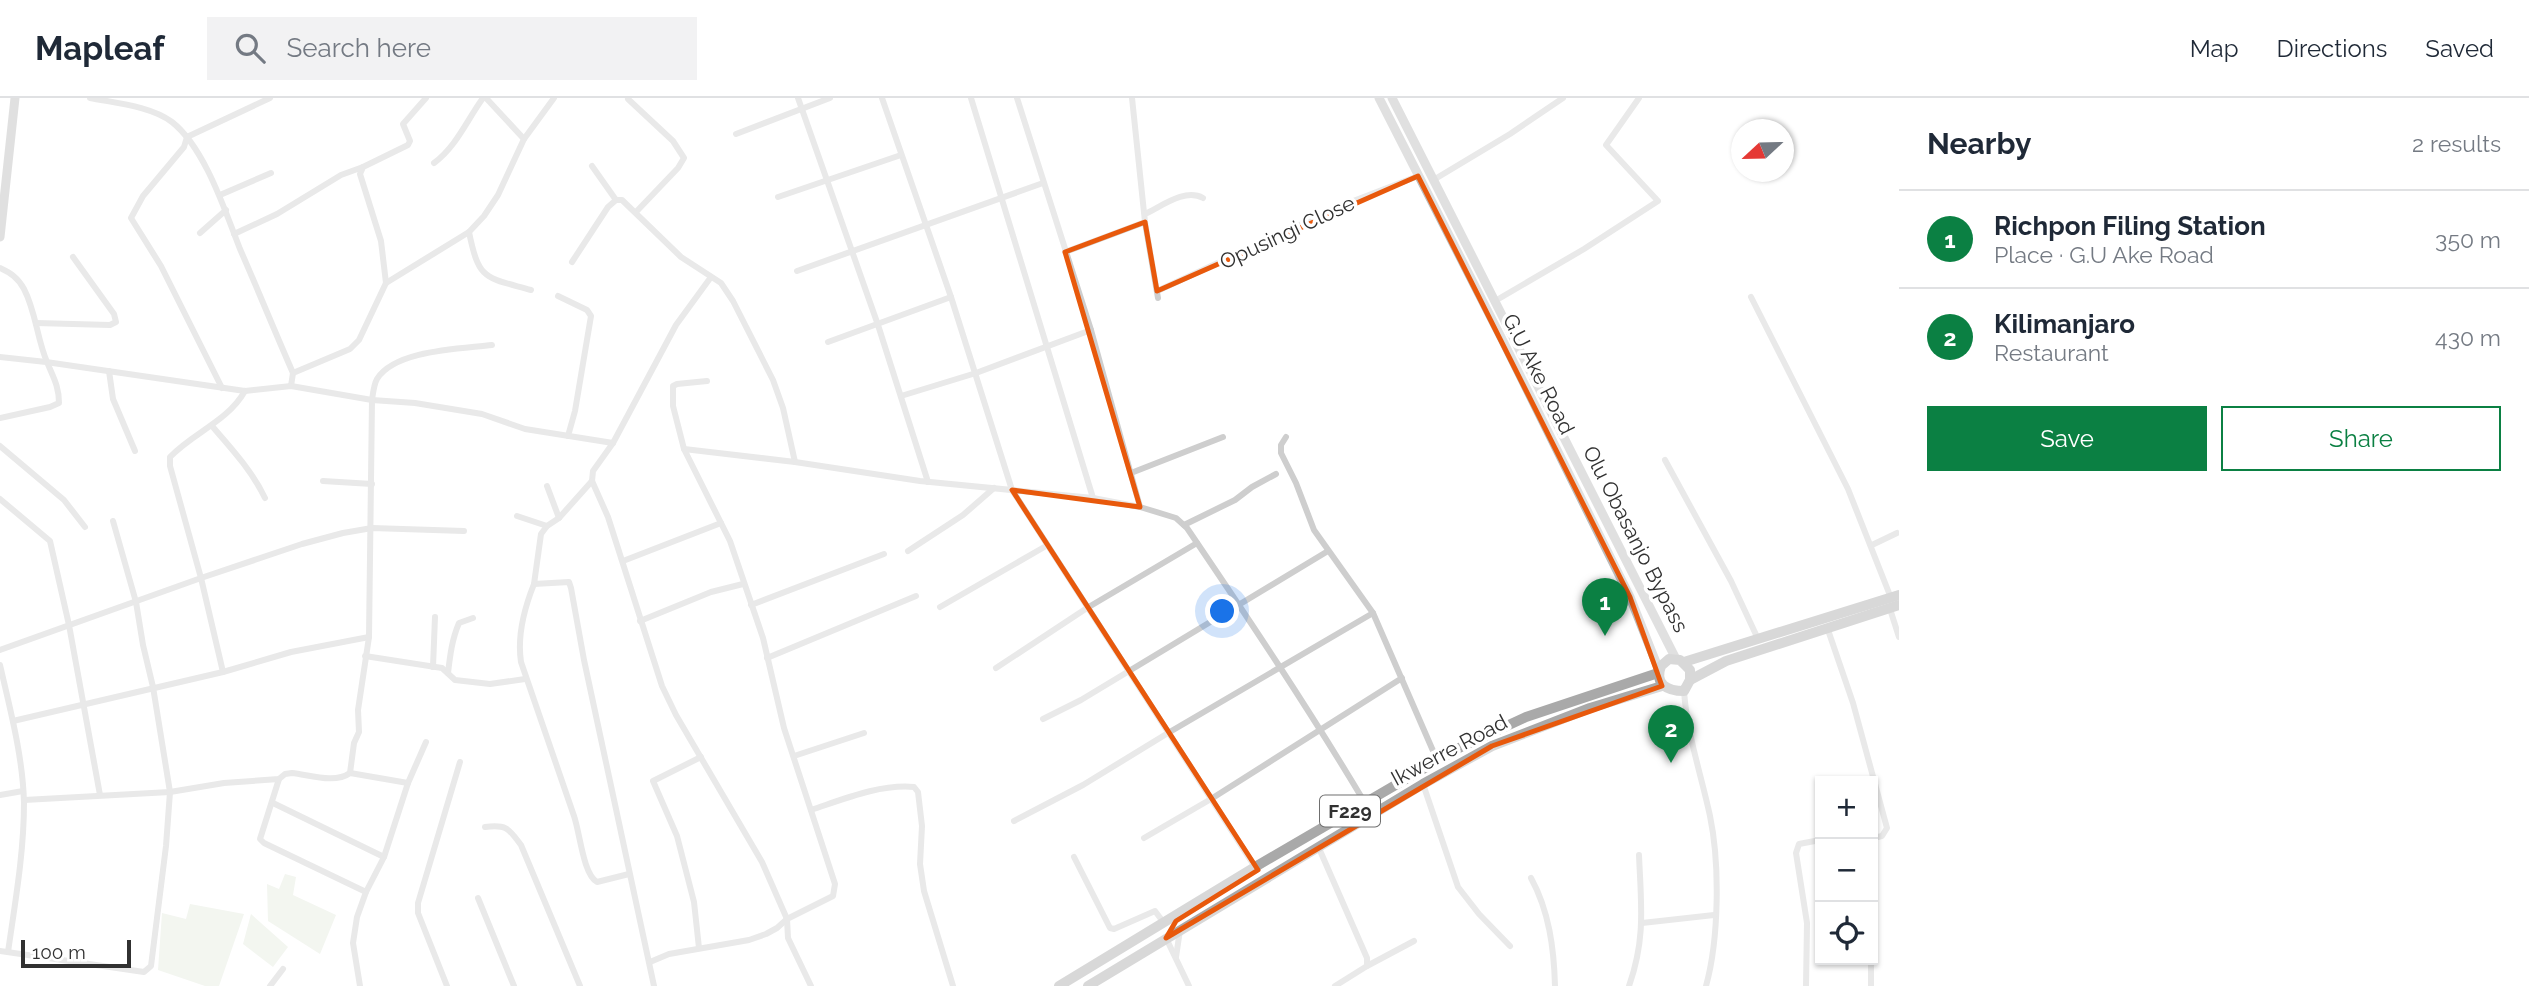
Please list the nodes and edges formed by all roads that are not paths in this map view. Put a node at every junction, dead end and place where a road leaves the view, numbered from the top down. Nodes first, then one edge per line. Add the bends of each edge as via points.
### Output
1 (15, 98) edge
2 (90, 98) edge
3 (270, 98) edge
4 (426, 98) edge
5 (484, 98) edge
6 (554, 98) edge
7 (798, 98) edge
8 (830, 98) edge
9 (882, 98) edge
10 (971, 98) edge
11 (1017, 98) edge
12 (1132, 98) edge
13 (1379, 98) edge
14 (1392, 98) edge
15 (1563, 98) edge
16 (1639, 98) edge
17 (628, 99) edge
18 (802, 108) junction
19 (736, 134) dead end
20 (187, 136) junction
21 (524, 139) junction
22 (901, 155) junction
23 (434, 163) dead end
24 (593, 166) dead end
25 (363, 167) junction
26 (271, 173) dead end
27 (1418, 176) junction
28 (1435, 179) junction
29 (828, 180) junction
30 (1043, 183) junction
31 (3, 193) edge
32 (220, 195) junction
33 (778, 197) dead end
34 (1002, 198) junction
35 (1203, 198) dead end
36 (616, 200) junction
37 (226, 210) junction
38 (636, 212) junction
39 (1145, 218) junction
40 (926, 226) junction
41 (469, 232) junction
42 (200, 233) dead end
43 (234, 234) junction
44 (0, 237) edge
45 (1065, 252) junction
46 (852, 253) junction
47 (73, 257) dead end
48 (572, 262) dead end
49 (0, 268) edge
50 (797, 271) dead end
51 (711, 277) junction
52 (386, 283) junction
53 (531, 290) dead end
54 (558, 296) dead end
55 (951, 297) junction
56 (1751, 297) dead end
57 (1496, 301) junction
58 (36, 323) junction
59 (878, 325) junction
60 (1091, 330) junction
61 (828, 342) dead end
62 (492, 345) dead end
63 (1048, 348) junction
64 (0, 357) edge
65 (46, 362) junction
66 (109, 371) junction
67 (293, 373) junction
68 (976, 373) junction
69 (707, 381) dead end
70 (292, 386) junction
71 (222, 388) junction
72 (246, 391) junction
73 (901, 397) junction
74 (372, 400) junction
75 (0, 418) edge
76 (212, 426) junction
77 (568, 436) junction
78 (1286, 437) dead end
79 (1223, 438) dead end
80 (613, 443) junction
81 (0, 446) edge
82 (684, 449) junction
83 (135, 451) dead end
84 (1665, 460) dead end
85 (795, 462) junction
86 (1130, 473) junction
87 (1276, 474) dead end
88 (323, 481) dead end
89 (592, 481) junction
90 (928, 482) junction
91 (372, 484) junction
92 (547, 486) dead end
93 (994, 488) junction
94 (1012, 490) junction
95 (265, 498) dead end
96 (1093, 498) junction
97 (0, 499) edge
98 (1140, 507) junction
99 (517, 516) dead end
100 (559, 518) junction
101 (113, 522) dead end
102 (721, 523) junction
103 (1184, 525) junction
104 (547, 526) junction
105 (85, 527) dead end
106 (372, 528) junction
107 (464, 531) dead end
108 (1897, 533) dead end
109 (1197, 543) junction
110 (1872, 545) junction
111 (1046, 546) junction
112 (908, 551) dead end
113 (1328, 551) junction
114 (884, 554) dead end
115 (623, 561) junction
116 (201, 579) junction
117 (534, 584) junction
118 (743, 584) junction
119 (916, 596) dead end
120 (1895, 602) edge
121 (136, 603) junction
122 (751, 605) junction
123 (1238, 605) junction
124 (940, 607) dead end
125 (1087, 608) junction
126 (1373, 613) junction
127 (435, 617) dead end
128 (472, 618) dead end
129 (640, 621) junction
130 (1826, 623) junction
131 (69, 625) junction
132 (369, 637) junction
133 (1899, 637) edge
134 (1759, 639) junction
135 (0, 650) edge
136 (365, 656) junction
137 (767, 658) junction
138 (1680, 660) junction
139 (0, 665) edge
140 (433, 667) junction
141 (996, 668) dead end
142 (1279, 668) junction
143 (1128, 670) junction
144 (1659, 671) junction
145 (223, 672) junction
146 (448, 673) junction
147 (1402, 678) junction
148 (525, 679) junction
149 (1690, 680) junction
150 (1662, 686) junction
151 (153, 687) junction
152 (1684, 691) junction
153 (83, 705) junction
154 (1043, 719) dead end
155 (13, 721) junction
156 (1321, 730) junction
157 (864, 733) dead end
158 (1168, 733) junction
159 (426, 742) dead end
160 (794, 756) junction
161 (701, 757) junction
162 (1437, 760) junction
163 (460, 762) dead end
164 (350, 773) junction
165 (1873, 776) edge
166 (279, 779) junction
167 (408, 783) junction
168 (1423, 784) junction
169 (23, 791) junction
170 (170, 792) junction
171 (0, 795) edge
172 (100, 795) junction
173 (1878, 795) edge
174 (1211, 799) junction
175 (24, 800) junction
176 (273, 803) junction
177 (1365, 803) junction
178 (811, 810) junction
179 (1014, 821) dead end
180 (485, 827) dead end
181 (1878, 837) edge
182 (1144, 838) dead end
183 (1815, 841) edge
184 (1318, 846) junction
185 (1639, 855) dead end
186 (384, 857) junction
187 (1074, 857) dead end
188 (1255, 867) junction
189 (629, 874) junction
190 (1531, 878) dead end
191 (366, 892) junction
192 (478, 898) dead end
193 (1714, 915) junction
194 (787, 919) junction
195 (1164, 923) junction
196 (1642, 923) junction
197 (1180, 929) junction
198 (1166, 938) junction
199 (1414, 941) dead end
200 (1510, 946) dead end
201 (699, 948) junction
202 (4, 952) edge
203 (1176, 959) junction
204 (650, 962) junction
205 (1871, 965) edge
206 (1367, 966) junction
207 (283, 969) dead end
208 (653, 985) edge
209 (270, 986) edge
210 (360, 986) edge
211 (447, 986) edge
212 (514, 986) edge
213 (580, 986) edge
214 (645, 986) edge
215 (811, 986) edge
216 (953, 986) edge
217 (1059, 986) edge
218 (1088, 986) edge
219 (1189, 986) edge
220 (1335, 986) edge
221 (1555, 986) edge
222 (1629, 986) edge
223 (1706, 986) edge
224 (1806, 986) edge
225 (1871, 986) edge

1 - 31 main road
2 - 20 street via 157,114
3 - 20 street
4 - 25 street via 403,124 408,145
5 - 21 street
5 - 23 street via 450,148
6 - 21 street
7 - 18 street
8 - 18 street
9 - 22 street
10 - 34 street
11 - 30 street
12 - 39 street
13 - 27 main road, G.U Ake Road
14 - 28 main road, Olu Obasanjo Bypass
15 - 28 street
16 - 57 street via 1606,145 1658,201
17 - 38 street via 673,141 684,158
18 - 19 street
18 - 29 street
20 - 32 street
20 - 71 street via 184,147 143,196 131,218 161,266
21 - 41 street via 498,195
22 - 29 street
22 - 40 street
24 - 36 street
25 - 43 street
25 - 52 street via 361,183 381,241
26 - 32 street
27 - 39 street, Opusingi Close via 1343,205 1158,295
27 - 144 main road, G.U Ake Road via 1630,597
28 - 57 main road, Olu Obasanjo Bypass
29 - 33 street
29 - 46 street
30 - 34 street
30 - 45 street
31 - 44 main road
32 - 37 street
34 - 40 street
34 - 63 street
35 - 39 street via 1195,193 1185,195
36 - 38 street
36 - 48 street
37 - 42 street
37 - 43 street
38 - 51 street via 681,257
39 - 45 street
40 - 46 street
40 - 55 street
41 - 52 street
41 - 53 street via 482,273
43 - 67 street
45 - 60 street
46 - 50 street
46 - 59 street
47 - 58 street via 116,322
49 - 58 street via 14,274 24,289
51 - 80 street via 676,325
51 - 85 street via 733,301 773,380
52 - 67 street via 359,340 350,349
54 - 77 street via 591,316
55 - 59 street
55 - 68 street
56 - 110 street
57 - 138 main road, Olu Obasanjo Bypass
58 - 65 street
59 - 61 street
59 - 73 street
60 - 63 street
60 - 86 street
62 - 74 street via 398,360 376,380
63 - 68 street
63 - 96 street
64 - 65 street
65 - 66 street
65 - 75 street via 55,377 59,403
66 - 71 street
66 - 83 street via 113,399
67 - 70 street
68 - 73 street
68 - 94 street
69 - 82 street via 673,386
70 - 72 street
70 - 74 street
71 - 72 street
72 - 76 street
73 - 90 street
74 - 77 street via 482,414 525,429
74 - 91 street
76 - 95 street
76 - 116 street via 170,457
77 - 80 street
78 - 113 street via 1280,453
79 - 86 street
80 - 89 street via 593,471
81 - 105 street via 64,500
82 - 85 street
82 - 102 street
84 - 134 street
85 - 90 street
86 - 98 street
87 - 103 street
88 - 91 street
89 - 100 street
89 - 115 street
90 - 93 street
91 - 106 street
92 - 100 street
93 - 94 street
93 - 112 street
94 - 96 street
94 - 111 street
96 - 98 street
97 - 131 street via 50,541
98 - 103 street
99 - 104 street
100 - 104 street
101 - 121 street
102 - 115 street
102 - 118 street
103 - 109 street
104 - 117 street via 538,542
106 - 107 street
106 - 116 street via 302,544
106 - 132 street
108 - 110 street
109 - 123 street
109 - 125 street
110 - 120 street
111 - 124 street
111 - 125 street
113 - 123 street
113 - 126 street
114 - 122 street
115 - 129 street
116 - 121 street
116 - 145 street
117 - 148 street via 519,645
117 - 189 street via 564,580 571,588
118 - 122 street
118 - 129 street
119 - 137 street
120 - 130 main road, F229
120 - 133 street
121 - 131 street
121 - 151 street
122 - 137 street
123 - 142 street
123 - 143 street
125 - 141 street
125 - 143 street
126 - 142 street
126 - 147 street
127 - 140 street
128 - 146 street via 456,630
129 - 161 street via 662,686
130 - 134 main road, F229
130 - 149 main road, F229 via 1726,661
130 - 165 street
131 - 135 street
131 - 153 street
132 - 136 street
132 - 145 street via 291,652
134 - 138 main road, F229
136 - 140 street
136 - 164 street via 359,732
137 - 160 street
138 - 144 main road, F229 via 1666,661
138 - 149 main road via 1690,670
139 - 155 street
140 - 146 street
142 - 156 street
142 - 158 street
143 - 154 street
143 - 158 street
144 - 150 main road
144 - 162 main road, F229 via 1526,717
145 - 151 street
146 - 148 street via 455,680 490,684
147 - 156 street
147 - 162 street
148 - 189 street via 578,827 587,871 597,882
149 - 152 main road
150 - 152 main road, F229
150 - 168 main road, Ikwerre Road / F229 via 1517,734
151 - 153 street
151 - 170 street
152 - 193 street via 1691,743 1712,828
153 - 155 street
153 - 172 street
155 - 169 street
156 - 174 street
156 - 177 street
157 - 160 street
158 - 174 street
158 - 179 street
159 - 167 street
160 - 178 street
161 - 194 street via 762,862
161 - 201 street via 653,780 677,836 694,902
162 - 177 main road, F229
163 - 211 street via 418,903
164 - 166 street via 336,779 292,773
164 - 167 street
166 - 170 street
166 - 176 street
167 - 186 street
168 - 184 main road, Ikwerre Road / F229
168 - 200 street via 1458,887
169 - 171 street
169 - 175 street
170 - 172 street
170 - 202 street via 151,966 144,971
172 - 175 street
173 - 181 street via 1887,828
174 - 182 street
174 - 188 street
175 - 202 street via 23,841
176 - 186 street
176 - 191 street via 261,833 264,843
177 - 188 main road, F229
178 - 194 street via 835,884 833,896
178 - 216 street via 877,790 915,787 922,826 924,891
180 - 213 street via 509,829 521,845
183 - 224 street via 1799,844 1796,853 1807,923
184 - 197 main road, Ikwerre Road / F229
184 - 206 street
185 - 196 street
186 - 191 street
187 - 195 street via 1110,928 1155,911
188 - 195 main road, F229
188 - 198 main road via 1245,880 1176,921
189 - 204 street
190 - 221 street via 1549,921
191 - 210 street via 353,943
192 - 212 street
193 - 196 street
193 - 223 street
194 - 201 street via 749,940
194 - 215 street via 788,938
195 - 217 main road, F229
196 - 222 street via 1639,959
197 - 198 main road, Ikwerre Road / F229
197 - 203 street
198 - 203 street
198 - 218 main road, Ikwerre Road / F229
199 - 206 street
201 - 204 street
203 - 219 street
204 - 208 street
205 - 225 street
206 - 220 street
207 - 209 street
208 - 214 street

